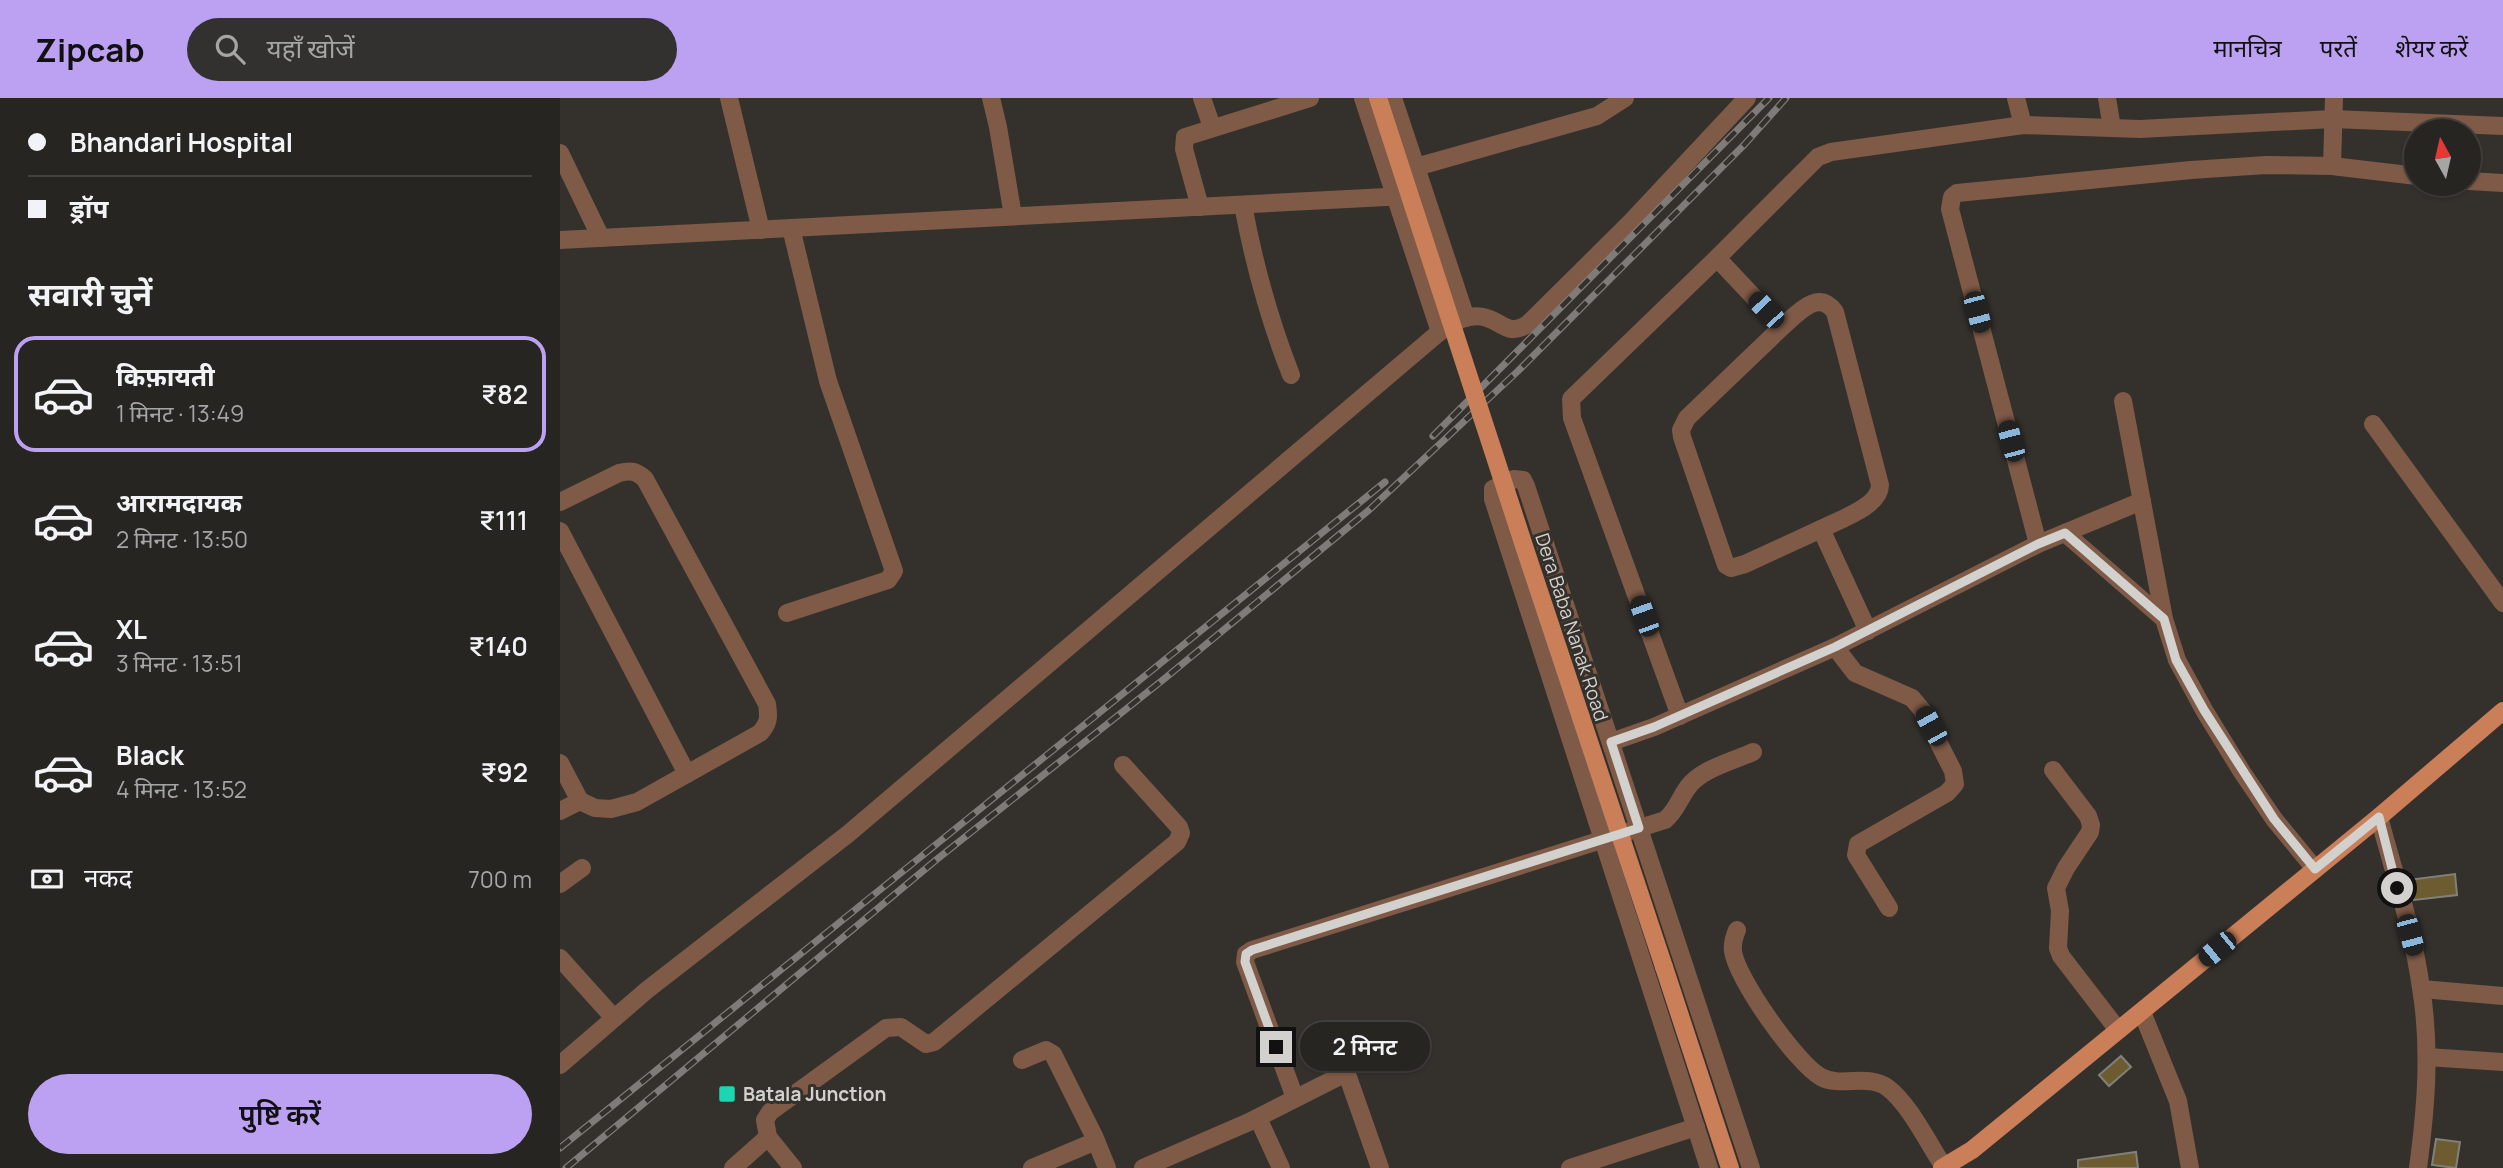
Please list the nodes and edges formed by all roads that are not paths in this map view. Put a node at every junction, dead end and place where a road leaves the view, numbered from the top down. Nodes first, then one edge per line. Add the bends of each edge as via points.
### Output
1 (729, 98) edge
2 (991, 98) edge
3 (1202, 98) edge
4 (1363, 98) edge
5 (1378, 98) edge
6 (1393, 98) edge
7 (1625, 98) edge
8 (1747, 98) edge
9 (2016, 98) edge
10 (2107, 98) edge
11 (2334, 98) edge
12 (1298, 100) edge
13 (2333, 120) junction
14 (2023, 125) junction
15 (2503, 126) edge
16 (1212, 127) junction
17 (2112, 128) junction
18 (560, 153) edge
19 (2332, 166) junction
20 (1416, 167) junction
21 (2404, 174) edge
22 (2482, 182) edge
23 (2503, 183) edge
24 (1425, 195) junction
25 (1396, 197) junction
26 (1243, 205) junction
27 (1200, 207) junction
28 (1013, 216) junction
29 (791, 228) junction
30 (761, 230) junction
31 (601, 238) junction
32 (560, 240) edge
33 (1717, 258) junction
34 (1466, 318) junction
35 (1782, 327) junction
36 (1440, 332) junction
37 (1290, 374) dead end
38 (2123, 401) dead end
39 (2373, 424) dead end
40 (2142, 501) junction
41 (560, 502) edge
42 (1821, 529) junction
43 (560, 531) edge
44 (2065, 533) junction
45 (2038, 544) junction
46 (2503, 603) edge
47 (787, 613) dead end
48 (2164, 619) junction
49 (1868, 631) junction
50 (1835, 647) junction
51 (2503, 711) edge
52 (1680, 716) junction
53 (1611, 742) junction
54 (1753, 752) dead end
55 (560, 763) edge
56 (1123, 765) dead end
57 (2053, 770) dead end
58 (687, 774) junction
59 (580, 802) junction
60 (560, 811) edge
61 (2379, 817) junction
62 (1639, 828) junction
63 (1603, 840) junction
64 (582, 868) dead end
65 (2315, 869) junction
66 (560, 884) edge
67 (1889, 908) dead end
68 (1737, 930) dead end
69 (560, 958) edge
70 (2422, 989) junction
71 (2503, 996) edge
72 (2144, 1017) dead end
73 (614, 1018) junction
74 (2118, 1030) junction
75 (2427, 1057) junction
76 (1021, 1060) dead end
77 (2503, 1062) edge
78 (560, 1065) edge
79 (1295, 1098) junction
80 (1258, 1118) junction
81 (1696, 1127) junction
82 (768, 1137) junction
83 (1096, 1141) junction
84 (1972, 1150) junction
85 (1058, 1163) edge
86 (1943, 1167) edge
87 (733, 1168) edge
88 (793, 1168) edge
89 (1032, 1168) edge
90 (1107, 1168) edge
91 (1143, 1168) edge
92 (1280, 1168) edge
93 (1380, 1168) edge
94 (1570, 1168) edge
95 (1709, 1168) edge
96 (1730, 1168) edge
97 (1751, 1168) edge
98 (1962, 1168) edge
99 (2190, 1168) edge
100 (2418, 1168) edge

1 - 30 street
2 - 28 street
3 - 16 street
4 - 25 street
5 - 96 main road, Dera Baba Nanak Road, bridge
6 - 20 street
7 - 20 street via 1597,116
8 - 34 street via 1528,324 1509,330 1488,318
9 - 14 street
10 - 17 street
11 - 13 street
12 - 16 street
13 - 15 street
13 - 17 street
13 - 19 street
14 - 17 street
14 - 33 street via 1824,154
16 - 27 street via 1189,134 1183,142
18 - 31 street
19 - 21 street
19 - 45 street via 2191,170 1963,191 1952,197 1950,209
20 - 24 street
22 - 23 street
24 - 25 street
24 - 34 street
25 - 26 street
25 - 36 street
26 - 27 street
26 - 37 street via 1264,301
27 - 28 street
28 - 29 street
29 - 30 street
29 - 47 street via 828,381 894,571 888,580
30 - 31 street
31 - 32 street
33 - 35 street
33 - 52 street via 1576,392 1570,407
34 - 36 street
35 - 42 street via 1814,302 1822,301 1835,312 1880,485 1875,500
35 - 42 street via 1687,418 1682,437 1726,565 1745,564
36 - 73 street via 848,834
38 - 40 street
39 - 46 street
40 - 44 street
40 - 48 street
41 - 58 street via 619,473 637,472 766,704 767,725 760,733
42 - 49 street
43 - 58 street
44 - 45 street
44 - 48 street
45 - 49 street
48 - 65 street via 2176,660 2204,710 2274,819
49 - 50 street
50 - 52 street
50 - 67 street via 1856,673 1912,698 1953,771 1955,784 1947,793 1855,850
51 - 61 main road
52 - 53 street
53 - 62 street
53 - 63 street via 1526,486 1523,480 1514,479 1493,489 1493,499
54 - 62 street via 1697,778 1675,812
55 - 59 street
56 - 82 street via 1179,827 1177,842 934,1042 926,1044 901,1027 886,1028 770,1112 765,1120
57 - 74 street via 2091,825 2056,888 2060,956
58 - 59 street via 623,806 595,808
59 - 60 street
61 - 65 main road
61 - 70 street
62 - 63 street
62 - 97 street
63 - 79 street via 1246,954 1248,971
63 - 81 street
64 - 66 street
65 - 74 main road
68 - 86 street via 1732,950 1749,990 1797,1055 1820,1077 1887,1087
69 - 73 street
70 - 71 street
70 - 75 street
72 - 99 street via 2178,1101
73 - 78 street
74 - 84 main road
75 - 77 street
75 - 100 street
76 - 83 street via 1050,1051
79 - 80 street
79 - 93 street via 1338,1076 1348,1077
80 - 91 street
80 - 92 street
81 - 94 street
81 - 95 street
82 - 87 street
82 - 88 street
83 - 85 street
83 - 90 street
84 - 86 main road
84 - 98 main road
85 - 89 street

